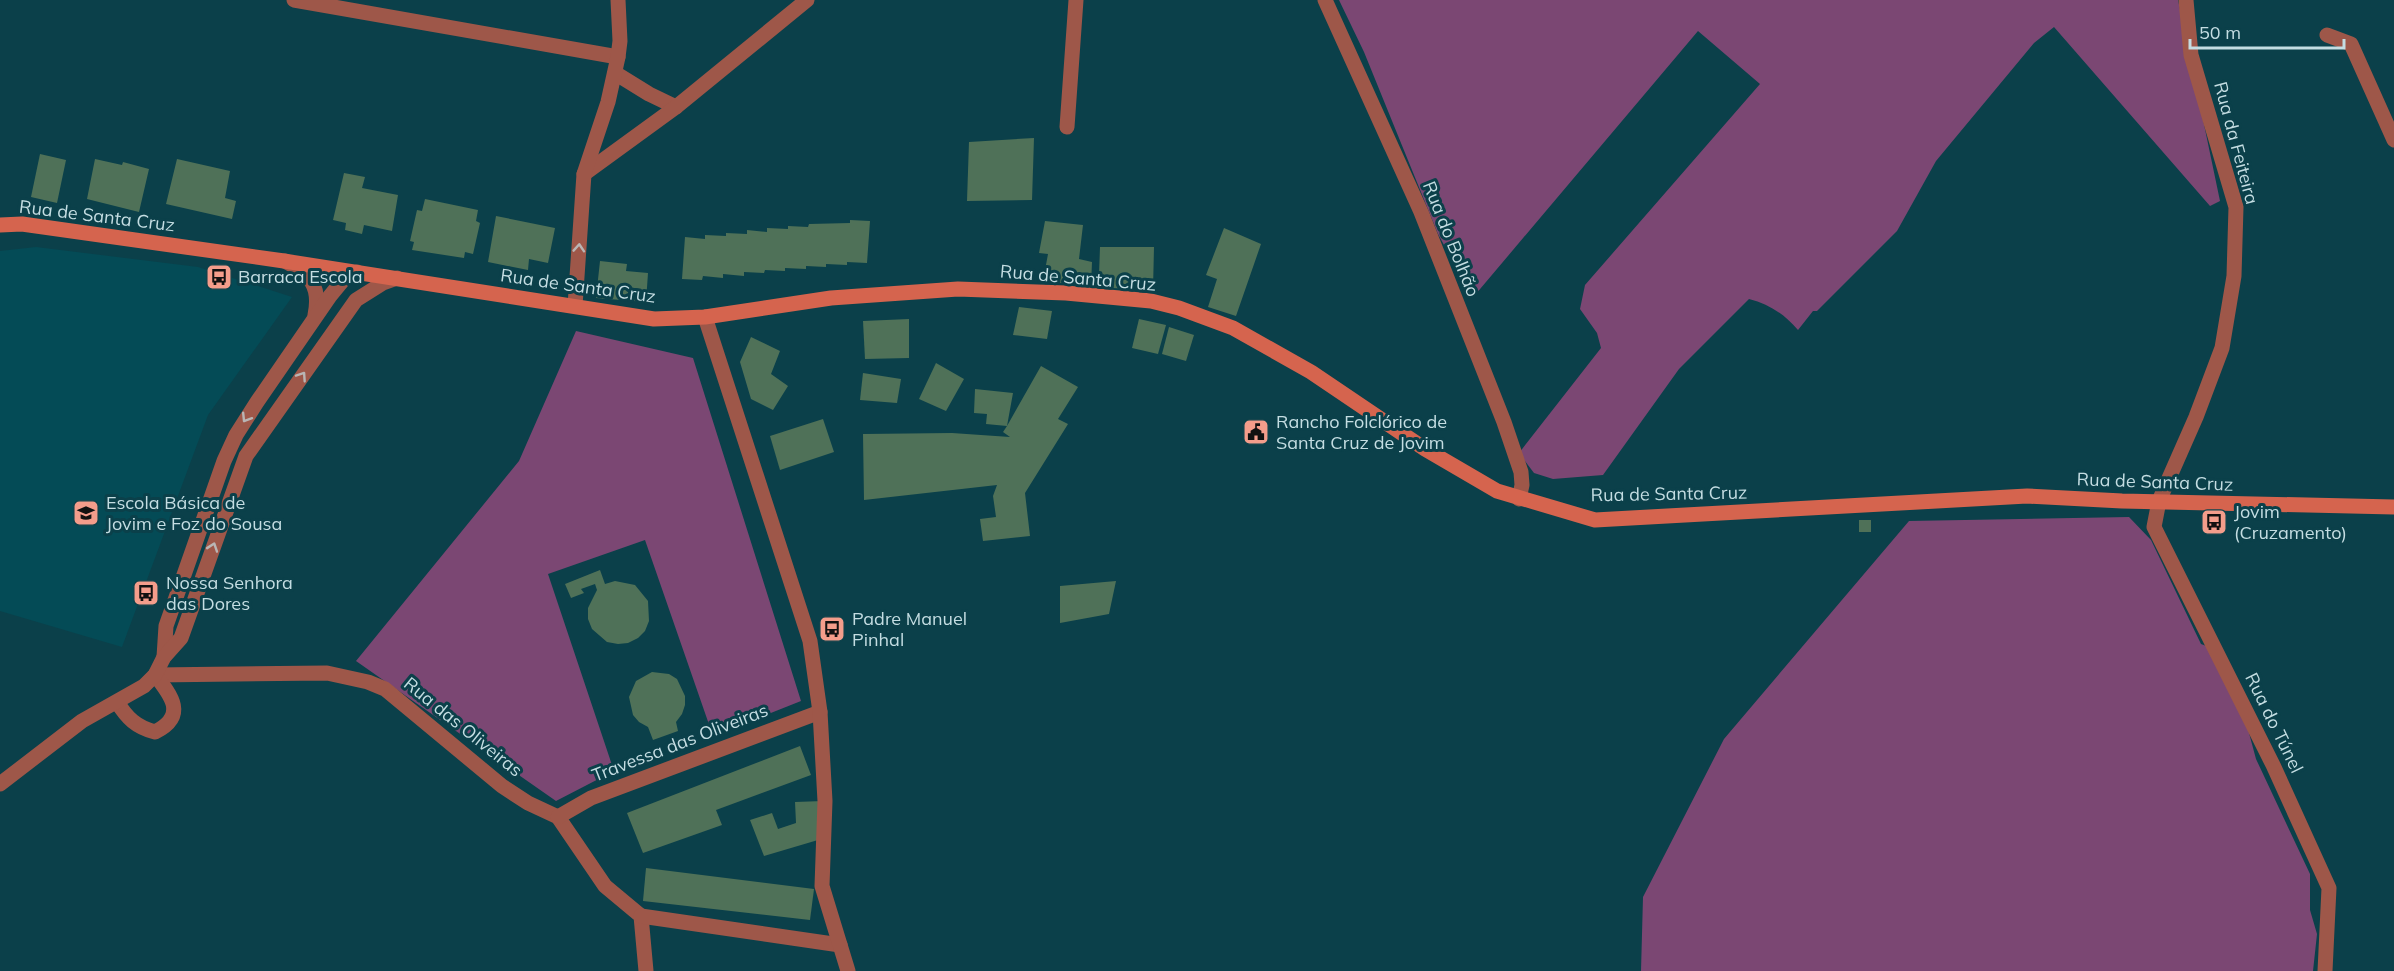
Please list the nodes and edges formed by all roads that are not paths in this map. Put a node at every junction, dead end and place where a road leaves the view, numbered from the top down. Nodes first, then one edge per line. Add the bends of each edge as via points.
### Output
1 (294, 0) edge
2 (618, 0) edge
3 (807, 0) edge
4 (1076, 0) edge
5 (1325, 0) edge
6 (2186, 0) edge
7 (333, 3) edge
8 (2327, 35) dead end
9 (618, 57) junction
10 (615, 73) junction
11 (676, 107) junction
12 (1066, 128) dead end
13 (2394, 140) edge
14 (584, 174) junction
15 (0, 225) edge
16 (284, 261) junction
17 (345, 274) junction
18 (396, 278) junction
19 (575, 306) junction
20 (705, 317) junction
21 (314, 318) junction
22 (342, 318) junction
23 (1519, 499) junction
24 (2159, 501) junction
25 (2394, 507) edge
26 (164, 657) junction
27 (155, 675) junction
28 (117, 702) junction
29 (820, 712) junction
30 (0, 784) edge
31 (558, 817) junction
32 (641, 916) junction
33 (840, 945) junction
34 (646, 971) edge
35 (848, 971) edge
36 (2325, 971) edge

1 - 7 street
2 - 9 street
3 - 11 street
4 - 12 street
5 - 23 street, Rua do Bolhão via 1421,212 1504,422 1521,472
6 - 24 street, Rua da Feiteira via 2190,55 2236,207 2234,276 2222,348
7 - 9 street
8 - 13 street via 2351,44
9 - 10 street
10 - 11 street
10 - 14 street
11 - 14 street
19 -> 14 street
15 - 16 main road, Rua de Santa Cruz via 22,224
16 - 17 main road, Rua de Santa Cruz
16 - 21 street via 300,269 314,284 318,299
17 - 18 main road, Rua de Santa Cruz
17 - 21 street
17 - 22 street via 350,302
18 - 19 main road, Rua de Santa Cruz
18 - 22 street via 356,300
19 - 20 main road, Rua de Santa Cruz via 654,319
20 - 23 main road, Rua de Santa Cruz via 831,298 958,289 1151,301 1233,328 1311,372 1425,449 1497,491
20 - 29 street via 810,641
21 -> 26 street via 236,435 224,461 166,626
26 -> 22 street via 186,626 246,456
23 - 24 main road, Rua de Santa Cruz via 1595,520 2027,496
24 - 25 main road, Rua de Santa Cruz
24 - 36 street, Rua do Túnel via 2154,527 2273,765 2329,888
26 - 27 street
27 - 28 street
27 - 28 street via 174,704 174,715 166,726 155,732 144,729 126,716
27 - 31 street, Rua das Oliveiras via 327,673 368,682 401,701 502,786
28 - 30 street via 82,722
29 - 31 street, Travessa das Oliveiras via 591,798
29 - 33 street via 825,801 822,886
31 - 32 street via 605,886
32 - 33 street
32 - 34 street
33 - 35 street

